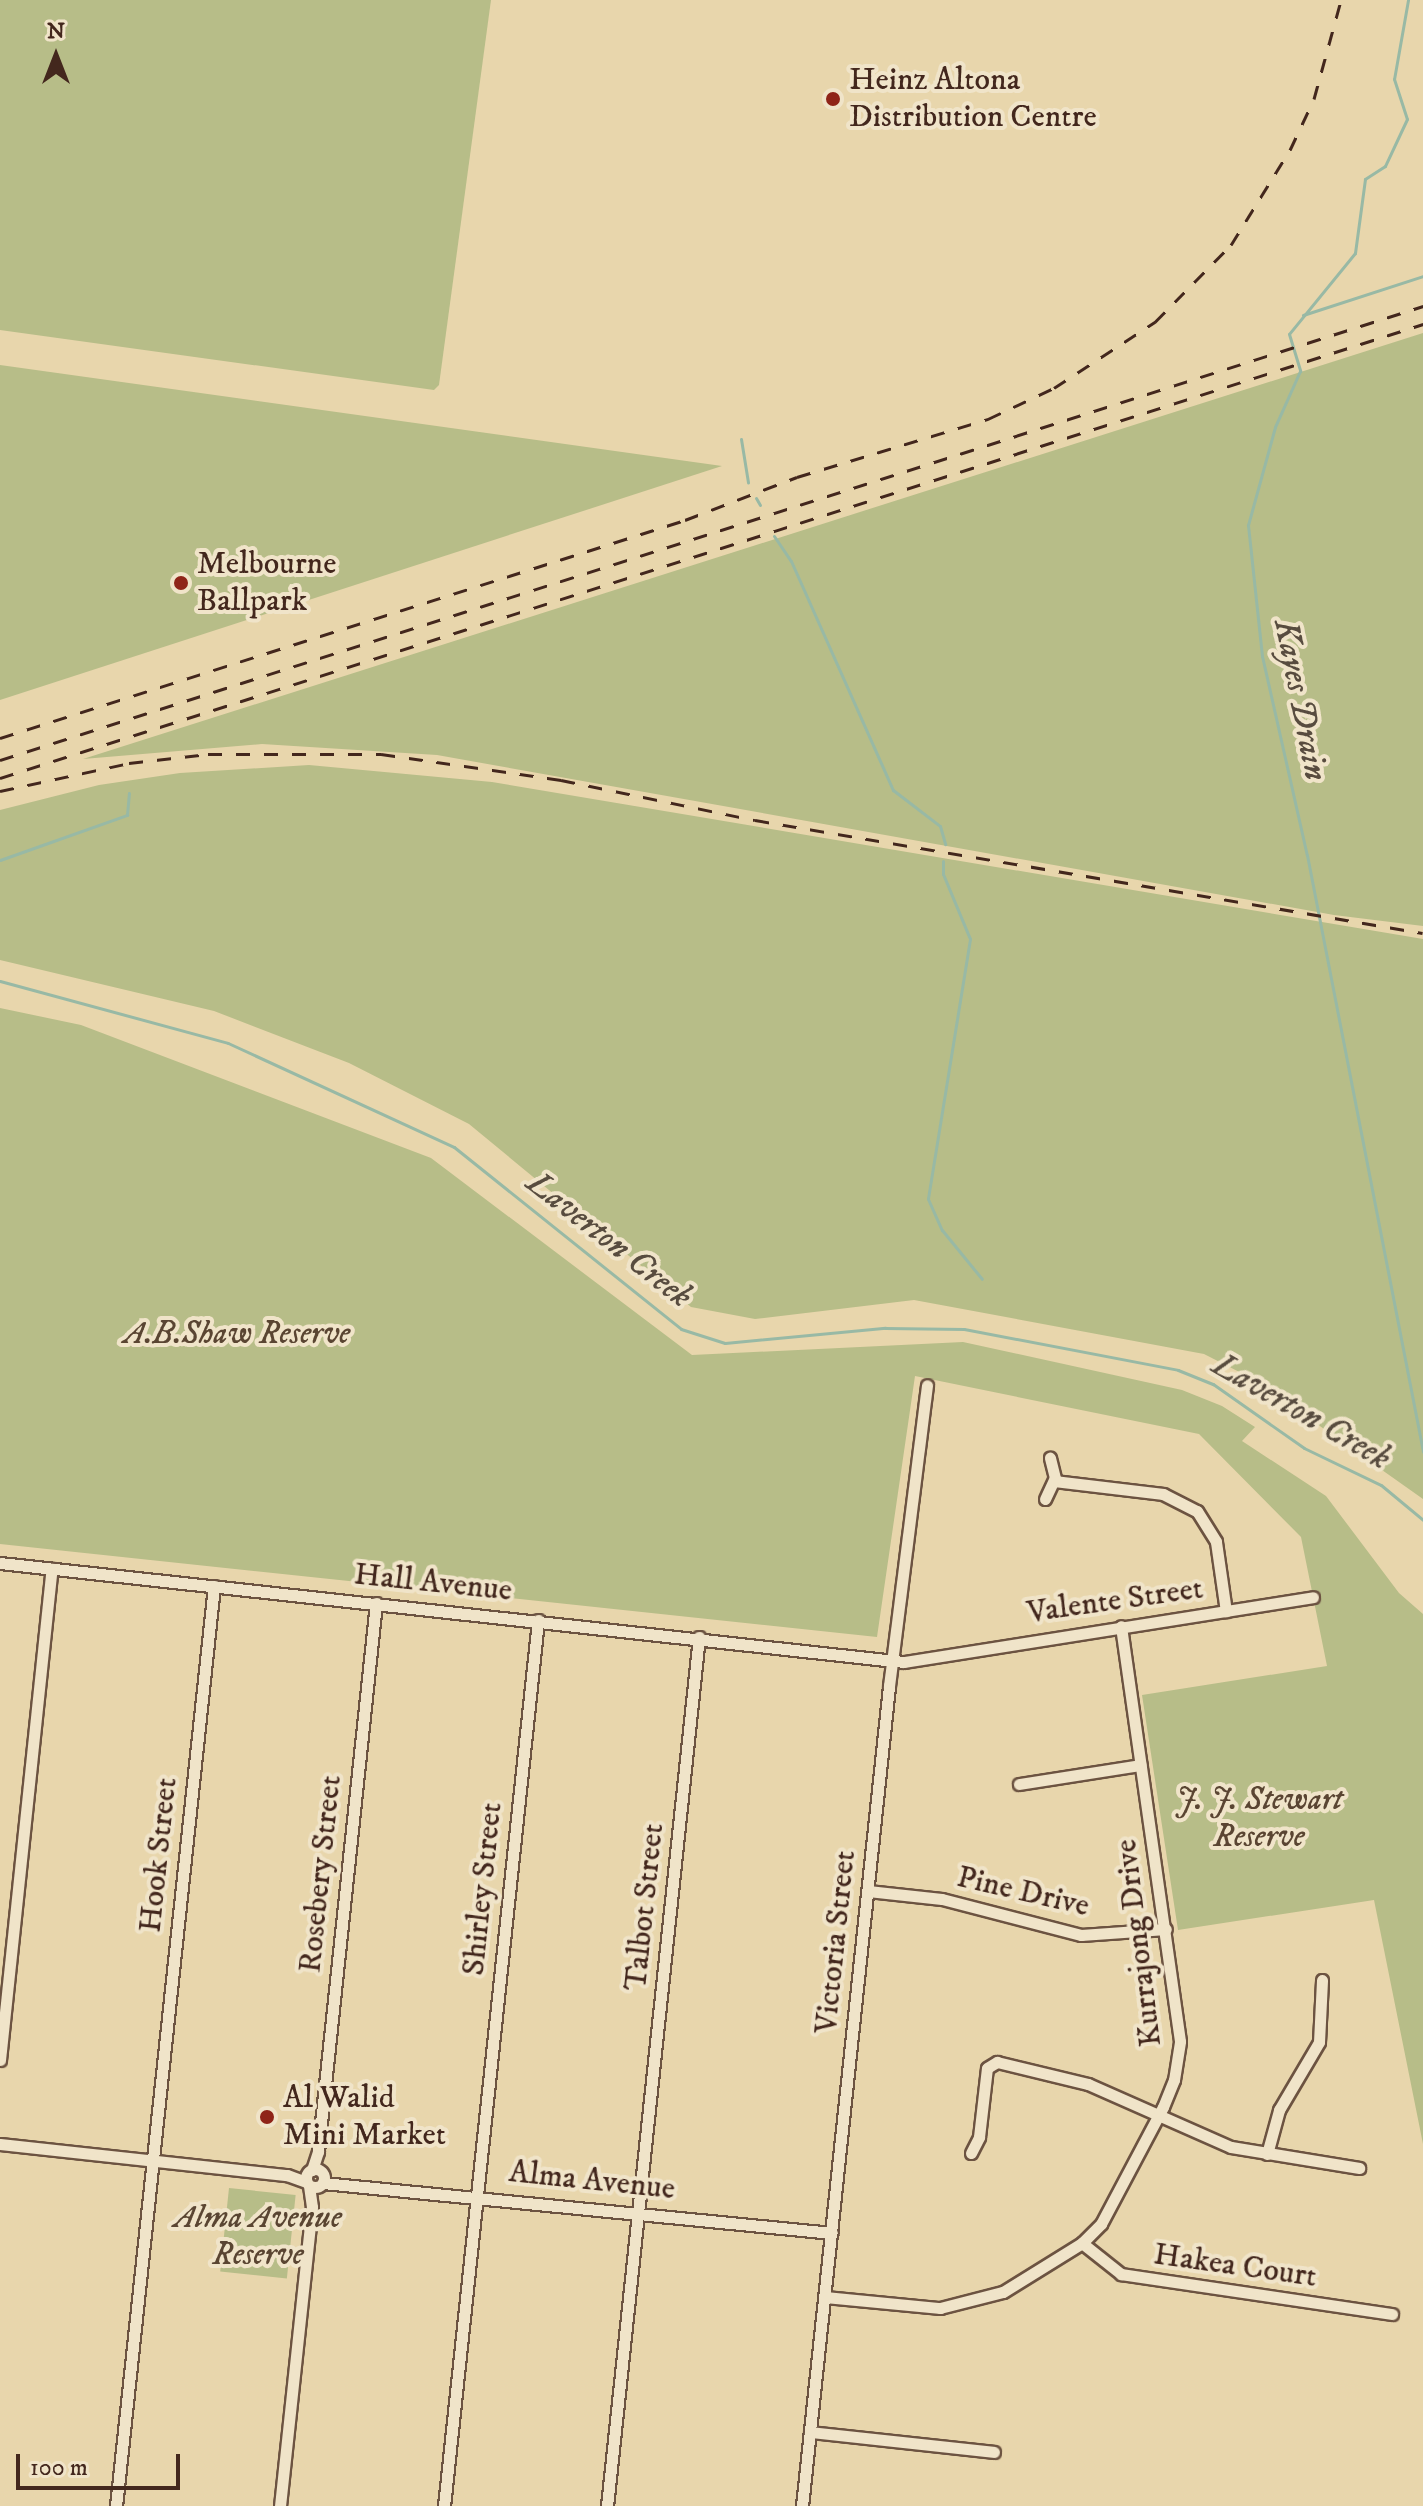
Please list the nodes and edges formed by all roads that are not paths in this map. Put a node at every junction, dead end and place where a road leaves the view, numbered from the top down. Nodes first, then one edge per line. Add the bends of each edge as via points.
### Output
1 (927, 1385) dead end
2 (1050, 1458) dead end
3 (1054, 1481) junction
4 (1045, 1499) dead end
5 (0, 1563) edge
6 (52, 1569) junction
7 (214, 1586) junction
8 (1313, 1597) dead end
9 (376, 1603) junction
10 (1226, 1611) junction
11 (538, 1620) junction
12 (1121, 1626) junction
13 (699, 1637) junction
14 (893, 1657) junction
15 (1141, 1765) junction
16 (1019, 1784) dead end
17 (868, 1891) junction
18 (1166, 1929) junction
19 (1322, 1980) dead end
20 (0, 2060) edge
21 (1159, 2115) junction
22 (0, 2144) edge
23 (971, 2153) dead end
24 (1267, 2154) junction
25 (153, 2161) junction
26 (1359, 2168) dead end
27 (315, 2178) junction
28 (477, 2195) junction
29 (639, 2213) junction
30 (832, 2233) junction
31 (1082, 2243) junction
32 (825, 2297) junction
33 (1392, 2314) dead end
34 (810, 2432) junction
35 (994, 2452) dead end
36 (116, 2506) edge
37 (280, 2506) edge
38 (444, 2506) edge
39 (607, 2506) edge
40 (802, 2506) edge

1 - 14 street, Victoria Street
2 - 3 street
3 - 4 street
3 - 10 street via 1163,1494 1197,1511 1216,1542
5 - 6 street, Hall Avenue
6 - 7 street, Hall Avenue
6 - 20 street
7 - 9 street, Hall Avenue
7 - 25 street, Hook Street
8 - 10 street, Valente Street
9 - 11 street, Hall Avenue
9 - 27 street, Rosebery Street
10 - 12 street, Valente Street
11 - 13 street, Hall Avenue
11 - 28 street, Shirley Street
12 - 14 street, Valente Street
12 - 15 street, Kurrajong Drive
13 - 14 street, Hall Avenue
13 - 29 street, Talbot Street
14 - 17 street, Victoria Street
15 - 16 street
15 - 18 street, Kurrajong Drive
17 - 18 street, Pine Drive via 942,1899 1081,1935
17 - 30 street, Victoria Street
18 - 21 street, Kurrajong Drive via 1180,2041 1174,2080
19 - 24 street via 1319,2042 1279,2110
21 - 23 street via 1088,2084 997,2062 987,2068 979,2137
21 - 24 street via 1220,2143
21 - 31 street, Kurrajong Drive via 1115,2206
22 - 25 street, Alma Avenue
24 - 26 street
25 - 27 street, Alma Avenue
25 - 36 street, Hook Street
27 - 28 street, Alma Avenue
27 - 37 street, Rosebery Street
28 - 29 street, Alma Avenue
28 - 38 street, Shirley Street
29 - 30 street, Alma Avenue
29 - 39 street, Talbot Street
30 - 32 street, Victoria Street
31 - 32 street, Kurrajong Drive via 1003,2292 974,2303 907,2308
31 - 33 street, Hakea Court via 1121,2274
32 - 34 street, Victoria Street
34 - 35 street
34 - 40 street, Victoria Street

